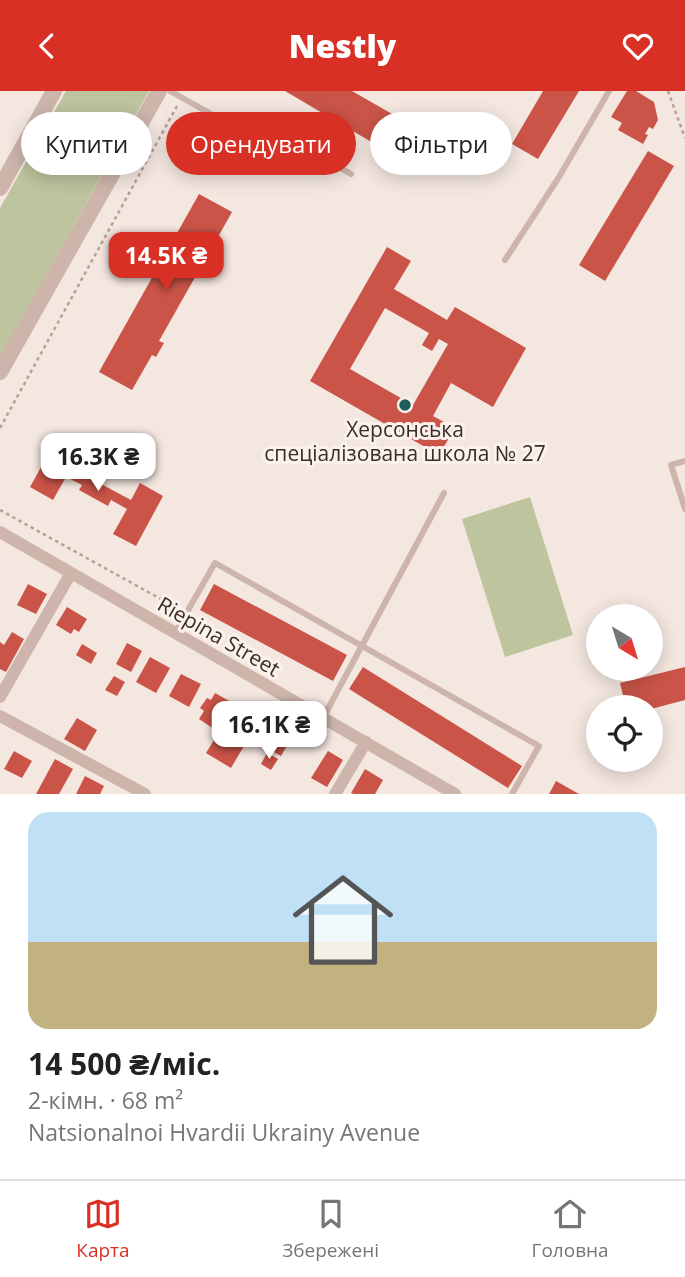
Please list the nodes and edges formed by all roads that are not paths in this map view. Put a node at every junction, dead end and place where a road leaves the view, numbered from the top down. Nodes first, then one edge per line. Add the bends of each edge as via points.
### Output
1 (54, 91) edge
2 (159, 91) edge
3 (170, 91) edge
4 (610, 91) edge
5 (208, 112) edge
6 (0, 188) edge
7 (505, 260) dead end
8 (0, 372) edge
9 (685, 461) edge
10 (444, 493) dead end
11 (685, 509) edge
12 (0, 532) edge
13 (71, 573) junction
14 (175, 633) junction
15 (363, 645) junction
16 (0, 697) edge
17 (0, 716) edge
18 (323, 717) junction
19 (366, 741) junction
20 (145, 794) edge
21 (335, 794) edge
22 (455, 794) edge
23 (512, 794) edge

1 - 6 street
2 - 8 street
3 - 5 lane
4 - 7 lane
9 - 11 lane via 671,465
10 - 15 lane
12 - 13 street, Riepina Street
13 - 14 street, Riepina Street
13 - 16 street
14 - 15 lane via 215,563
14 - 18 street, Riepina Street
15 - 18 lane
15 - 23 lane via 539,746
17 - 20 street
18 - 19 street, Riepina Street
19 - 21 street
19 - 22 street, Riepina Street

